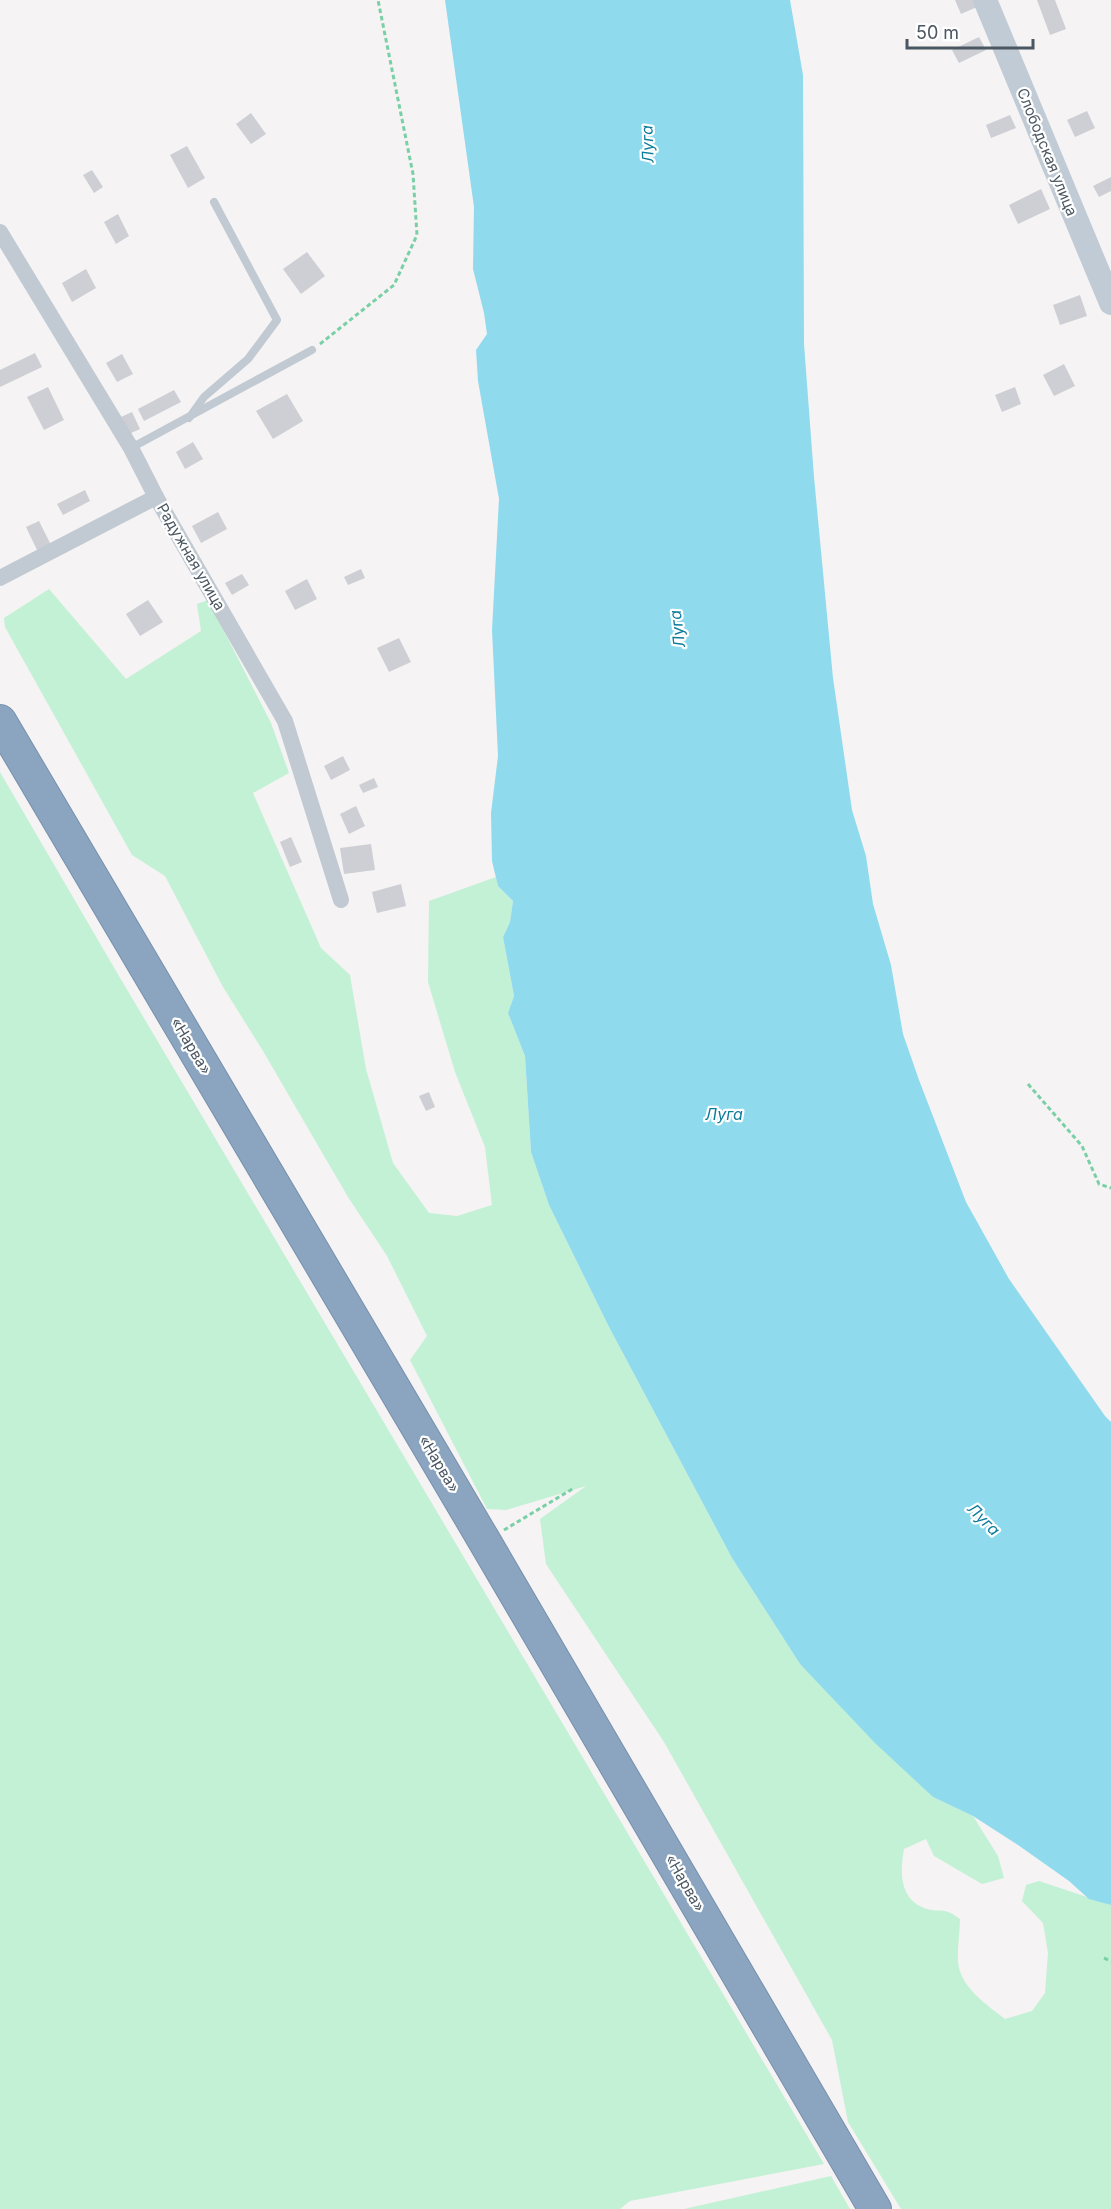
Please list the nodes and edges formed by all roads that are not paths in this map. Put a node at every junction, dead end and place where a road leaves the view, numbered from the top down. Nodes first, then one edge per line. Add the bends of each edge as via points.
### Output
1 (985, 0) edge
2 (214, 202) dead end
3 (0, 232) edge
4 (1111, 303) edge
5 (312, 350) road end
6 (189, 418) junction
7 (131, 448) junction
8 (156, 497) junction
9 (0, 578) edge
10 (0, 721) edge
11 (341, 900) dead end
12 (875, 2209) edge

1 - 4 street, Слободская улица
2 - 6 lane via 277,320 248,359 204,398
3 - 7 street, Радужная улица
5 - 6 lane
6 - 7 lane
7 - 8 street, Радужная улица
8 - 9 street
8 - 11 street, Радужная улица via 285,721
10 - 12 highway, «Нарва»

